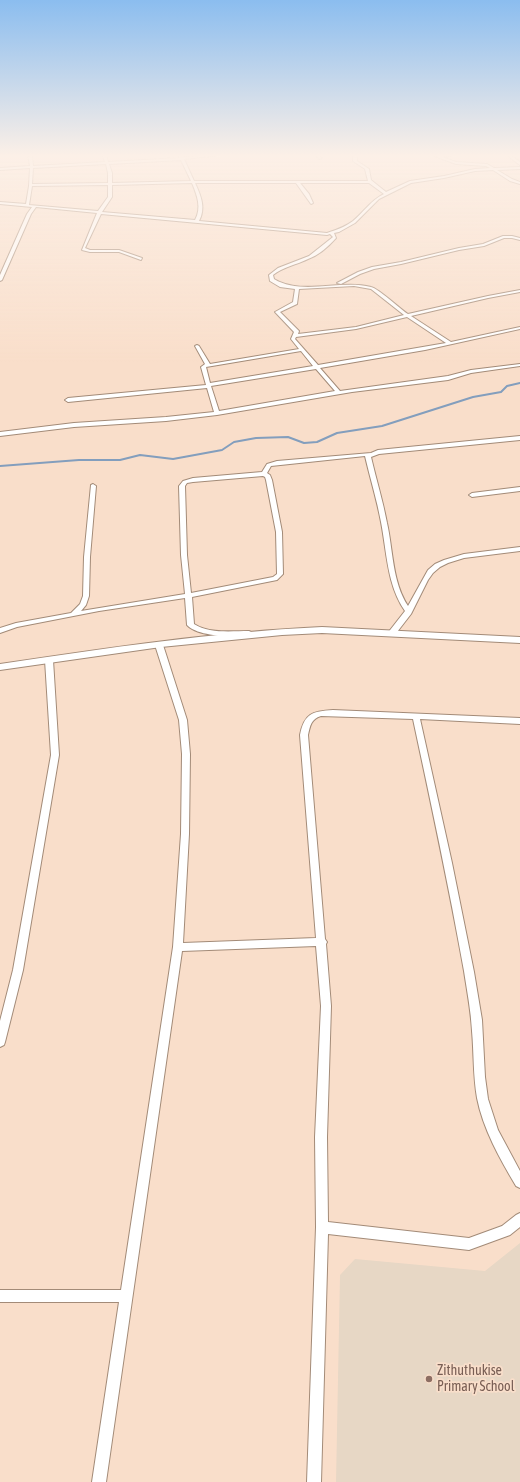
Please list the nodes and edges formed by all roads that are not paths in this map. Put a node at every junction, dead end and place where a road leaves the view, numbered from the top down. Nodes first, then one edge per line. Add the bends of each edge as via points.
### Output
1 (26, 223) edge
2 (95, 223) edge
3 (208, 223) edge
4 (352, 223) edge
5 (331, 233) junction
6 (520, 240) edge
7 (141, 258) dead end
8 (0, 280) edge
9 (326, 287) junction
10 (297, 288) junction
11 (520, 291) edge
12 (408, 316) junction
13 (520, 328) edge
14 (294, 336) junction
15 (450, 343) junction
16 (197, 346) dead end
17 (301, 350) junction
18 (208, 364) junction
19 (520, 365) edge
20 (316, 367) junction
21 (208, 386) junction
22 (338, 392) junction
23 (68, 400) dead end
24 (217, 413) junction
25 (0, 434) edge
26 (520, 438) edge
27 (370, 454) junction
28 (264, 474) junction
29 (93, 486) dead end
30 (520, 489) edge
31 (472, 494) dead end
32 (520, 549) edge
33 (187, 596) junction
34 (409, 612) junction
35 (73, 615) junction
36 (0, 631) edge
37 (253, 633) junction
38 (392, 634) junction
39 (520, 640) edge
40 (159, 645) junction
41 (49, 660) junction
42 (0, 667) edge
43 (416, 718) junction
44 (520, 721) edge
45 (322, 942) junction
46 (178, 947) junction
47 (0, 1042) edge
48 (520, 1182) edge
49 (520, 1219) edge
50 (322, 1227) junction
51 (0, 1296) edge
52 (127, 1296) junction
53 (99, 1482) edge
54 (314, 1482) edge

1 - 8 street
2 - 7 street via 84,249 119,251
3 - 5 street via 316,234
4 - 5 street
5 - 10 street via 334,238 310,257 281,268 271,275 275,283
6 - 9 street via 503,237 484,245 373,268
9 - 10 street
9 - 12 street via 354,285 372,288
10 - 14 street via 295,302 277,312 298,332
11 - 12 street
12 - 14 street via 350,329
12 - 15 street
13 - 15 street
14 - 17 street via 293,339
15 - 20 street
16 - 18 street
17 - 18 street
17 - 20 street
18 - 21 street via 203,367
19 - 22 street via 433,381
20 - 21 street
20 - 22 street
21 - 23 street
21 - 24 street
22 - 24 street
24 - 25 street
26 - 27 street
27 - 28 street via 277,463 269,465
27 - 34 street via 368,458 384,522 394,580 401,600
28 - 33 street via 193,480 183,484
28 - 33 street via 268,476 279,532 280,574 275,579
29 - 35 street via 86,596 83,605
30 - 31 street
32 - 34 street via 463,556 446,562 427,575
33 - 35 street
33 - 37 street via 189,618 194,628 217,632
34 - 38 street
35 - 36 street via 16,625
37 - 38 street via 322,630
37 - 40 street
38 - 39 street
40 - 41 street
40 - 46 street via 183,720 186,754 185,834
41 - 42 street
41 - 47 street via 55,755 18,970
43 - 44 street
43 - 45 street via 317,713 310,717 305,726
43 - 48 street via 452,883 475,1009 483,1098 498,1142
45 - 46 street
45 - 50 street via 326,1006 321,1137
46 - 52 street
49 - 50 street via 506,1231 469,1244
50 - 54 street
51 - 52 street
52 - 53 street

